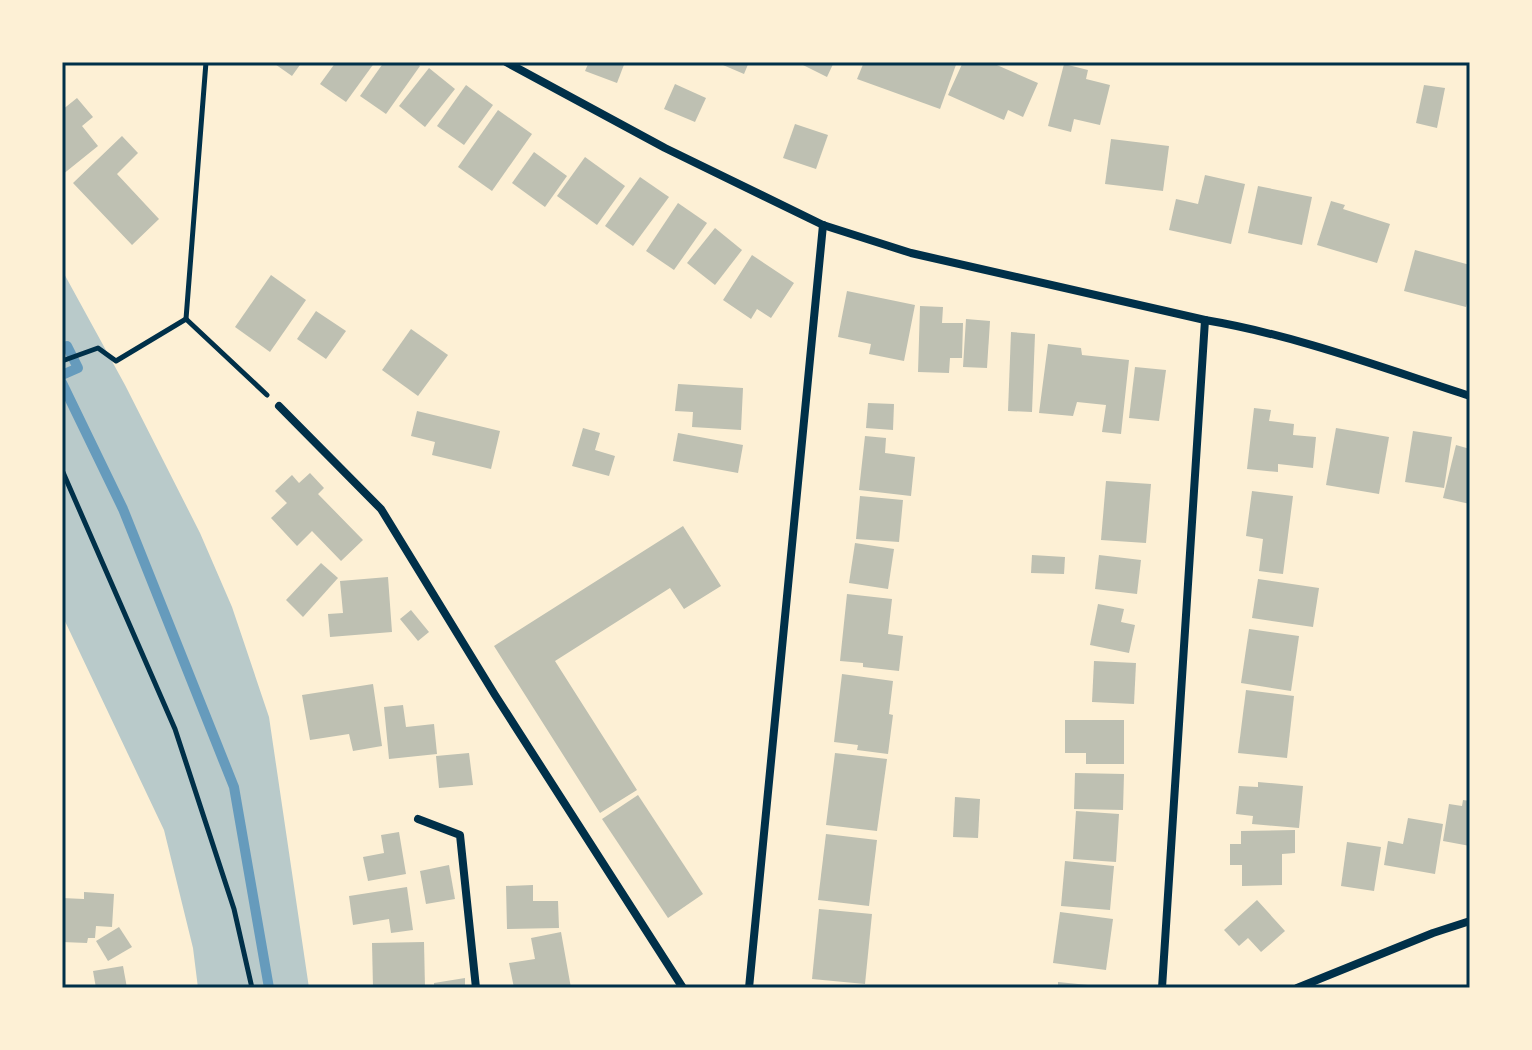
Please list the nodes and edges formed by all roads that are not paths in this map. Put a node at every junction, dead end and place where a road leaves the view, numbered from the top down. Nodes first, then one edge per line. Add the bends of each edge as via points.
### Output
1 (506, 62) edge
2 (823, 225) junction
3 (1205, 320) junction
4 (1470, 396) edge
5 (279, 406) road end
6 (418, 819) dead end
7 (1470, 921) edge
8 (476, 988) edge
9 (683, 988) edge
10 (749, 988) edge
11 (1162, 988) edge
12 (1297, 988) edge

1 - 2 street
2 - 3 street via 911,253
2 - 10 street
3 - 4 street via 1337,353
3 - 11 street
5 - 9 street via 381,509
6 - 8 street via 460,835
7 - 12 street

